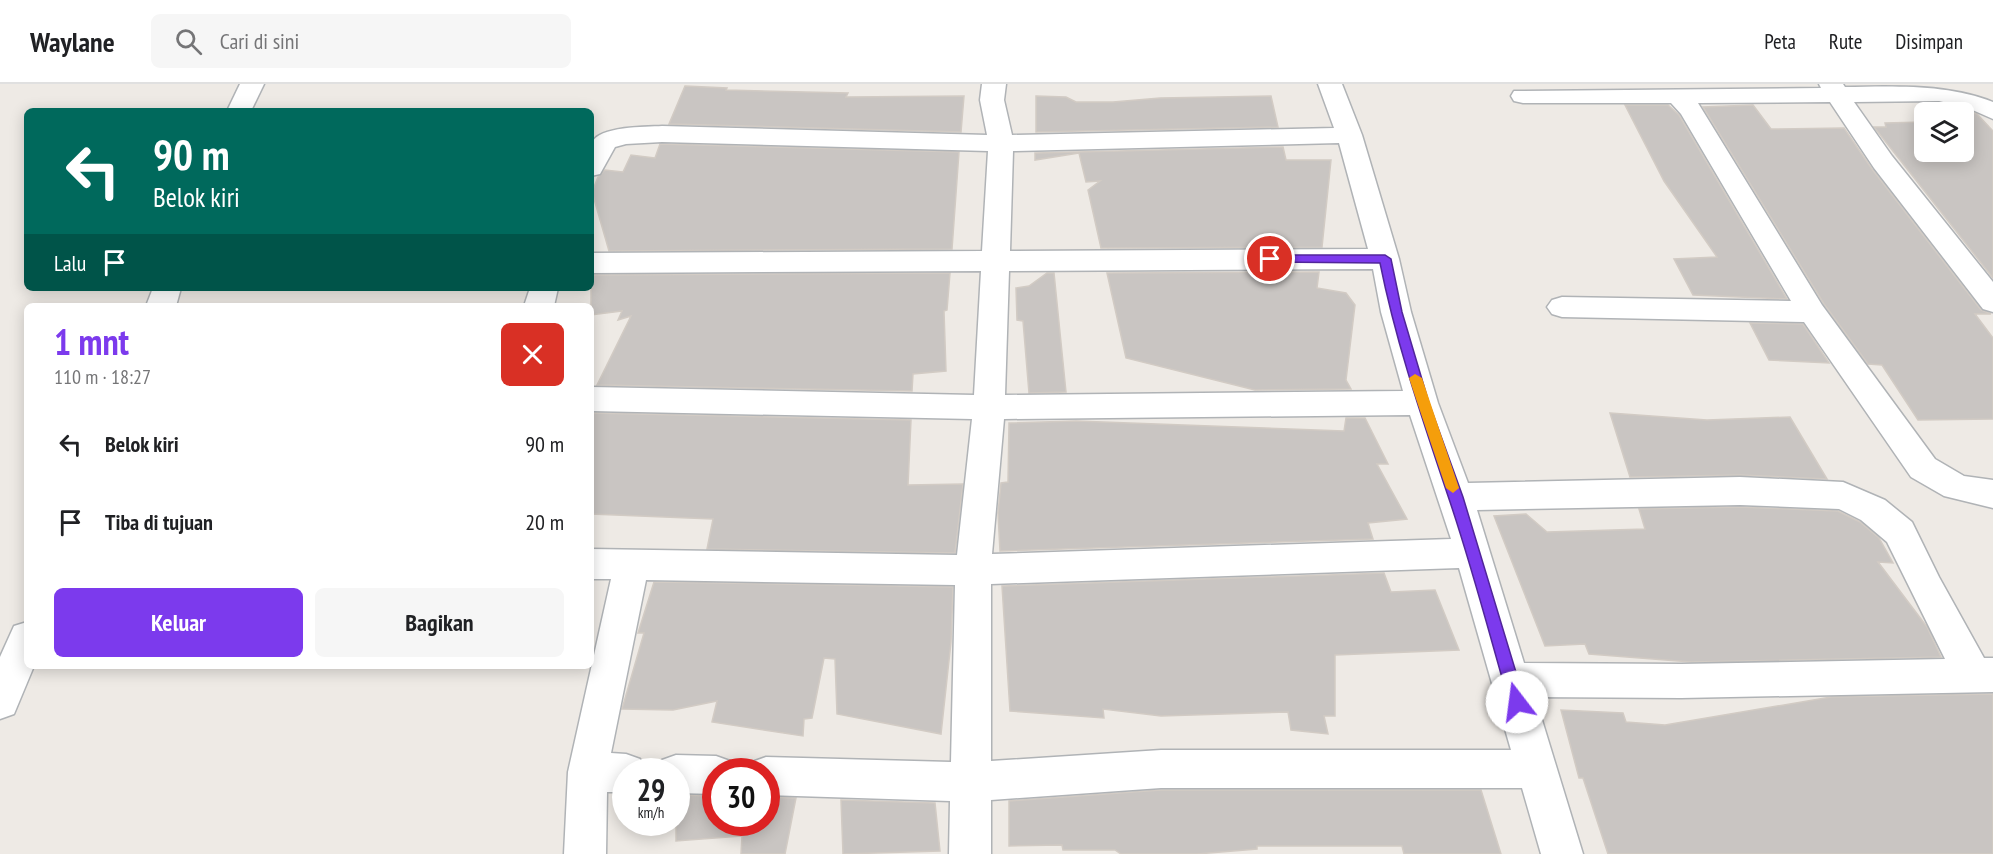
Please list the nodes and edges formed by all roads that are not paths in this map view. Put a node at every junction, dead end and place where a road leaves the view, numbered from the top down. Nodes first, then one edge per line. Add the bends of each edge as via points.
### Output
1 (252, 84) edge
2 (994, 84) edge
3 (1330, 84) edge
4 (1834, 89) edge
5 (1523, 96) dead end
6 (1678, 96) junction
7 (240, 108) edge
8 (1993, 112) edge
9 (1349, 135) junction
10 (1001, 143) junction
11 (594, 162) edge
12 (1385, 259) junction
13 (994, 260) junction
14 (594, 262) edge
15 (1993, 302) edge
16 (1562, 307) dead end
17 (1812, 312) junction
18 (594, 399) edge
19 (1422, 403) junction
20 (989, 407) junction
21 (1993, 494) edge
22 (1456, 497) junction
23 (1473, 553) junction
24 (594, 564) edge
25 (632, 564) junction
26 (973, 570) junction
27 (24, 645) edge
28 (1984, 676) edge
29 (1512, 680) junction
30 (0, 701) edge
31 (1535, 769) junction
32 (607, 772) edge
33 (780, 776) edge
34 (971, 782) junction
35 (585, 854) edge
36 (970, 854) edge
37 (1562, 854) edge

1 - 7 street
2 - 10 street
3 - 9 street
4 - 6 street
4 - 8 street via 1937,92 1966,98
4 - 15 street via 1883,162
5 - 6 street
6 - 17 street via 1691,110
9 - 10 street
9 - 12 street
10 - 11 street via 662,134 623,136 605,142
10 - 13 street
12 - 13 street
12 - 19 street
13 - 14 street
13 - 20 street
16 - 17 street
17 - 21 street via 1923,468 1942,483
18 - 20 street
19 - 20 street
19 - 22 street
20 - 26 street
22 - 23 street
22 - 28 street via 1740,491 1843,496 1873,510 1900,532 1926,588
23 - 26 street
23 - 29 street
24 - 25 street
25 - 26 street
25 - 32 street via 598,717
26 - 34 street
27 - 30 street
28 - 29 street
29 - 31 street
31 - 34 street via 1161,769
31 - 37 street
32 - 35 street
33 - 34 street
34 - 36 street

